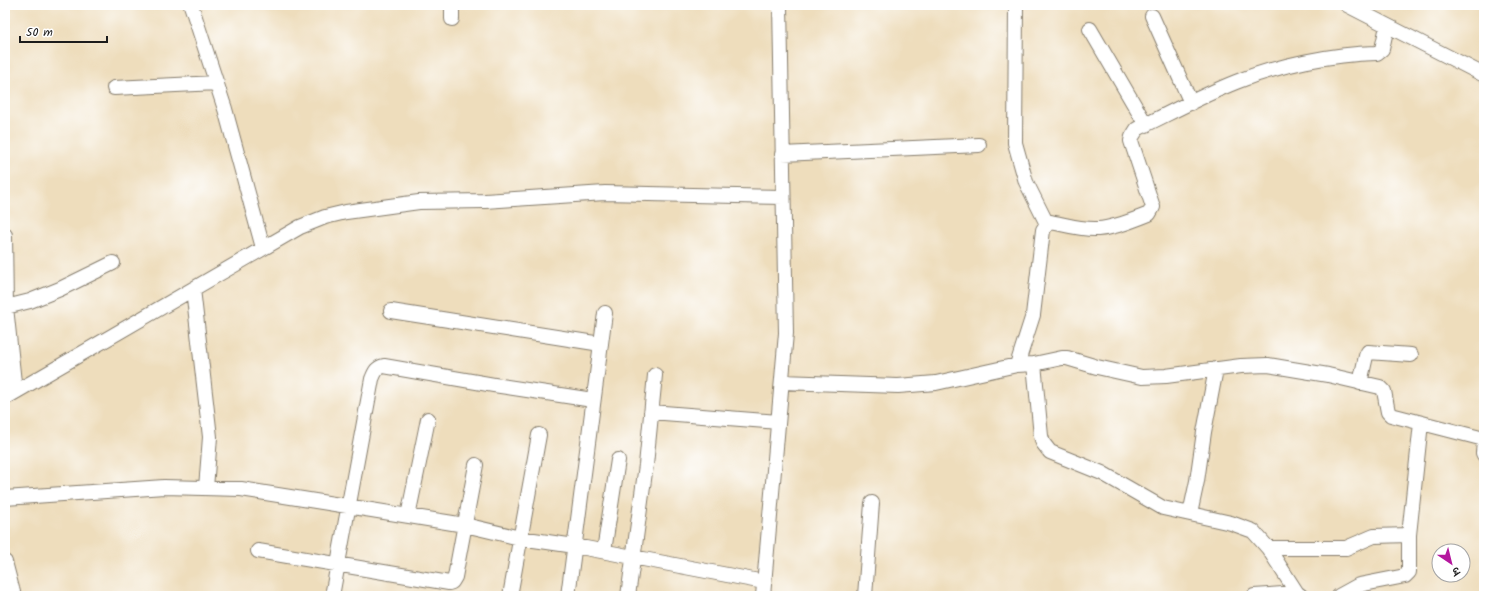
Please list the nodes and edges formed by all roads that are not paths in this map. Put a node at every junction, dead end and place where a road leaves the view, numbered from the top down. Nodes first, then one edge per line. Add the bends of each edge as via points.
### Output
1 (191, 5) edge
2 (452, 5) edge
3 (780, 5) edge
4 (1016, 5) edge
5 (1354, 7) edge
6 (1152, 16) dead end
7 (452, 19) dead end
8 (1387, 26) junction
9 (1090, 29) dead end
10 (1484, 74) edge
11 (217, 83) junction
12 (114, 88) dead end
13 (1191, 103) junction
14 (1146, 125) junction
15 (979, 145) dead end
16 (782, 154) junction
17 (783, 197) junction
18 (1047, 224) junction
19 (5, 235) edge
20 (264, 248) junction
21 (113, 263) dead end
22 (193, 289) junction
23 (6, 307) edge
24 (391, 311) dead end
25 (605, 313) dead end
26 (601, 344) junction
27 (1411, 355) dead end
28 (1034, 364) junction
29 (1017, 365) junction
30 (1216, 369) junction
31 (655, 375) dead end
32 (782, 382) junction
33 (1360, 383) junction
34 (10, 395) edge
35 (593, 400) junction
36 (651, 412) junction
37 (428, 419) dead end
38 (778, 422) junction
39 (1421, 423) junction
40 (539, 435) dead end
41 (1484, 440) edge
42 (1484, 455) edge
43 (618, 460) dead end
44 (476, 465) dead end
45 (206, 488) junction
46 (5, 498) edge
47 (872, 503) dead end
48 (347, 506) junction
49 (1190, 514) junction
50 (408, 516) junction
51 (464, 525) junction
52 (1409, 535) junction
53 (520, 538) junction
54 (575, 546) junction
55 (1268, 548) junction
56 (258, 551) dead end
57 (604, 551) junction
58 (633, 557) junction
59 (5, 562) edge
60 (337, 565) junction
61 (764, 582) junction
62 (1299, 594) edge
63 (14, 596) edge
64 (332, 596) edge
65 (510, 596) edge
66 (568, 596) edge
67 (628, 596) edge
68 (763, 596) edge
69 (865, 596) edge
70 (1254, 596) edge
71 (1340, 596) edge

1 - 11 street
2 - 7 street
3 - 16 street
4 - 18 street via 1015,143 1026,182
5 - 8 street
6 - 13 street
8 - 10 street
8 - 13 street via 1382,49 1377,53 1341,56 1264,72 1235,82
9 - 14 street
11 - 12 street
11 - 20 street
13 - 14 street
14 - 18 street via 1137,129 1131,141 1153,207 1149,214 1109,228 1087,229 1051,222
15 - 16 street
16 - 17 street
17 - 20 street via 605,193 485,201 419,202 325,217 300,227
17 - 32 street via 786,333
18 - 29 street via 1043,230 1033,315
19 - 23 street
20 - 22 street
21 - 23 street via 60,289
22 - 34 street
22 - 45 street via 210,436
23 - 34 street
24 - 26 street
25 - 26 street
26 - 35 street
27 - 33 street via 1368,352
28 - 29 street
28 - 30 street via 1067,358 1142,377
28 - 49 street via 1041,436 1050,452 1102,473 1163,508
29 - 32 street via 936,383 898,386
30 - 33 street via 1268,365
30 - 49 street
31 - 36 street
32 - 38 street
33 - 39 street via 1384,391 1388,412 1392,415
35 - 48 street via 379,367 372,379
35 - 54 street
36 - 38 street
36 - 58 street
37 - 50 street
38 - 61 street
39 - 41 street
39 - 52 street
40 - 53 street
41 - 42 street
43 - 57 street
44 - 51 street
45 - 46 street via 164,486
45 - 48 street via 241,489
47 - 69 street
48 - 50 street
48 - 60 street
49 - 55 street via 1253,531
50 - 51 street
51 - 53 street
51 - 60 street via 455,577 449,583
52 - 55 street via 1374,536 1346,548
52 - 71 street via 1408,575 1359,586
53 - 54 street
53 - 65 street
54 - 57 street
54 - 66 street
55 - 62 street
56 - 60 street
57 - 58 street
58 - 61 street
58 - 67 street
59 - 63 street
60 - 64 street
61 - 68 street
62 - 70 street

